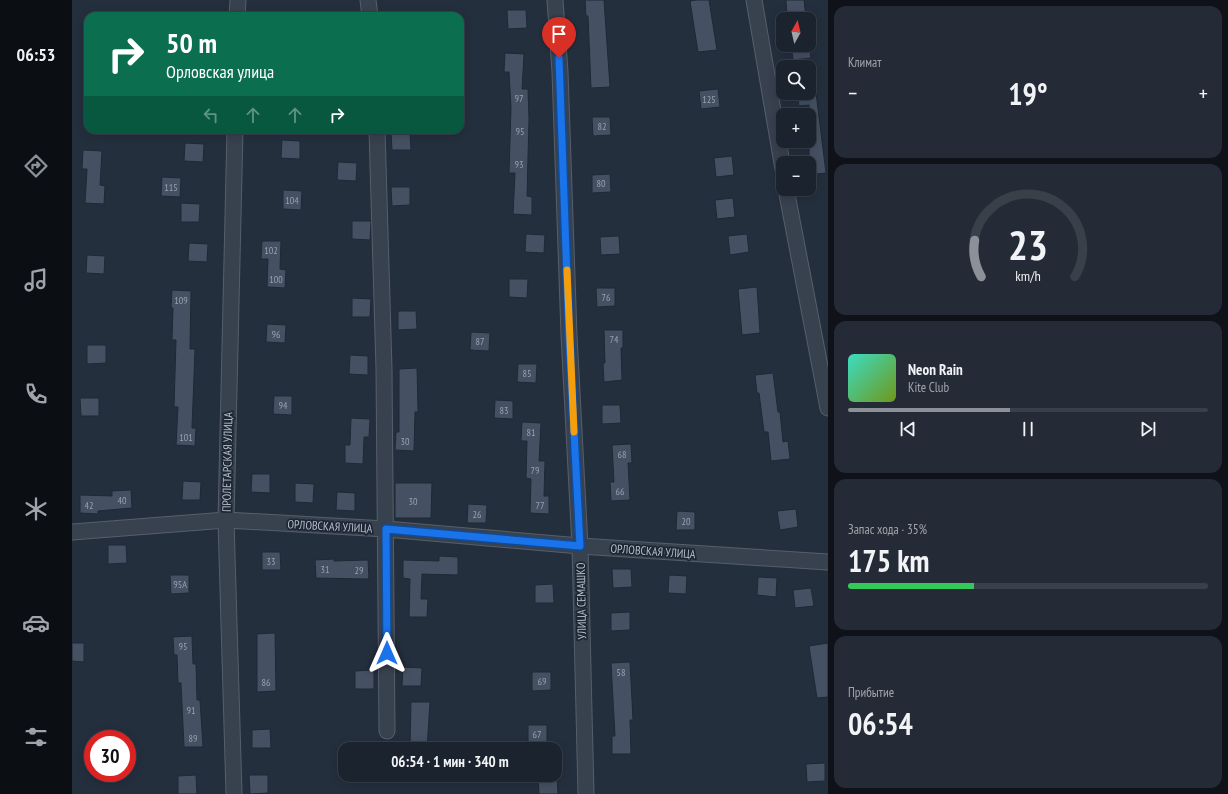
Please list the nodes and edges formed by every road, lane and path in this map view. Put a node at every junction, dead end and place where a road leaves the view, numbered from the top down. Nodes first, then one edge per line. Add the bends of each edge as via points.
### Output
1 (238, 0) edge
2 (368, 0) edge
3 (555, 0) edge
4 (754, 0) edge
5 (237, 12) edge
6 (370, 12) edge
7 (235, 134) edge
8 (376, 134) edge
9 (781, 156) edge
10 (787, 196) edge
11 (828, 408) edge
12 (226, 520) junction
13 (386, 529) junction
14 (72, 532) edge
15 (580, 546) junction
16 (828, 562) edge
17 (387, 731) dead end
18 (234, 794) edge
19 (586, 794) edge

1 - 5 street
2 - 6 street
3 - 15 street, УЛИЦА СЕМАШКО
4 - 9 street
7 - 12 street, ПРОЛЕТАРСКАЯ УЛИЦА
8 - 13 street
10 - 11 street
12 - 13 street, ОРЛОВСКАЯ УЛИЦА
12 - 14 street, ОРЛОВСКАЯ УЛИЦА
12 - 18 street, ПРОЛЕТАРСКАЯ УЛИЦА
13 - 15 street, ОРЛОВСКАЯ УЛИЦА
13 - 17 street
15 - 16 street, ОРЛОВСКАЯ УЛИЦА
15 - 19 street, УЛИЦА СЕМАШКО

